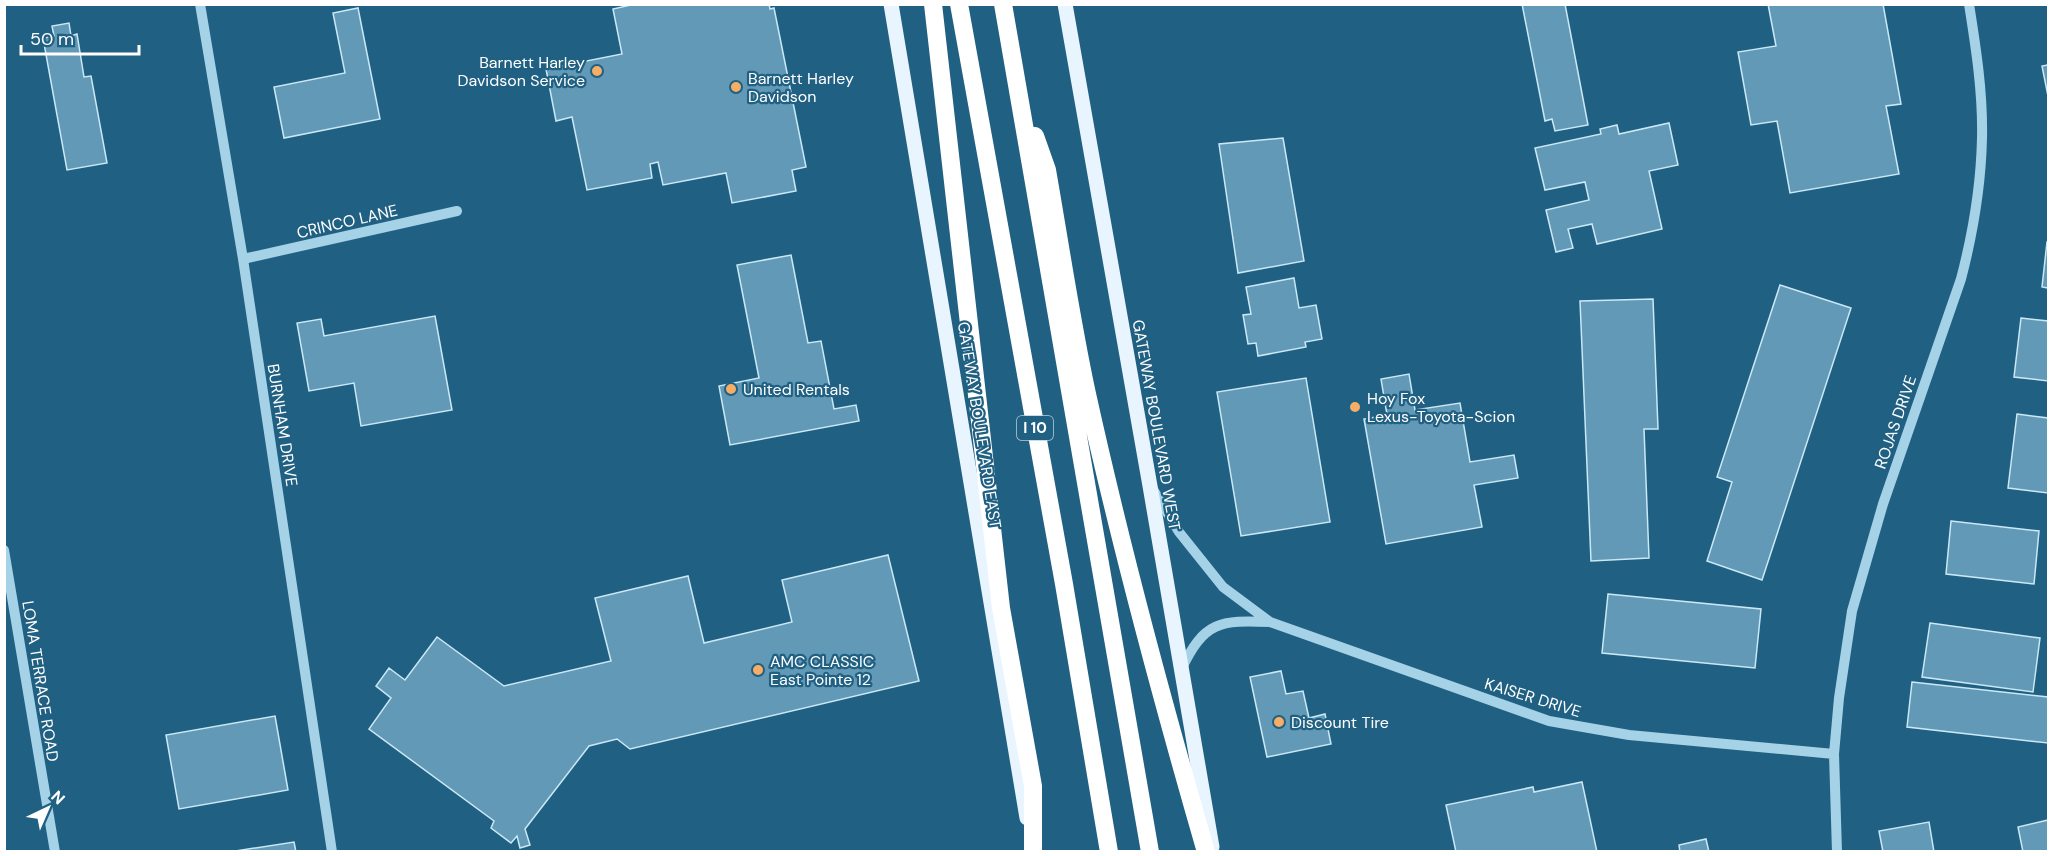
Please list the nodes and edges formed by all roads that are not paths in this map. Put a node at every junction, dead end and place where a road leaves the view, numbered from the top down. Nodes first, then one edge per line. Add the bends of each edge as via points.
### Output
1 (200, 4) edge
2 (891, 4) edge
3 (933, 4) edge
4 (959, 4) edge
5 (1003, 4) edge
6 (1065, 4) edge
7 (1969, 4) edge
8 (1019, 94) junction
9 (457, 211) dead end
10 (243, 259) junction
11 (1150, 486) junction
12 (4, 550) edge
13 (1270, 622) junction
14 (1181, 670) junction
15 (1834, 754) junction
16 (55, 852) edge
17 (332, 852) edge
18 (1033, 852) edge
19 (1109, 852) edge
20 (1150, 852) edge
21 (1206, 852) edge
22 (1213, 852) edge
23 (1837, 852) edge

1 - 10 street, BURNHAM DRIVE
2 - 18 main road, GATEWAY BOULEVARD EAST
3 - 18 highway via 1001,608 1033,786
4 - 19 highway, I 10
5 - 8 highway, I 10
6 - 11 main road, GATEWAY BOULEVARD WEST
7 - 15 street, ROJAS DRIVE via 1980,81 1982,138 1969,249 1857,587 1847,637
8 - 20 highway, I 10
8 - 21 highway via 1047,170 1087,392 1114,509
9 - 10 street, CRINCO LANE
10 - 17 street, BURNHAM DRIVE
11 - 13 street, KAISER DRIVE via 1179,532 1223,587
11 - 14 main road, GATEWAY BOULEVARD WEST
12 - 16 street, LOMA TERRACE ROAD
13 - 14 street, KAISER DRIVE via 1237,621 1213,628 1192,646
13 - 15 street, KAISER DRIVE via 1549,721 1629,735
14 - 22 main road, GATEWAY BOULEVARD WEST
15 - 23 street, ROJAS DRIVE

